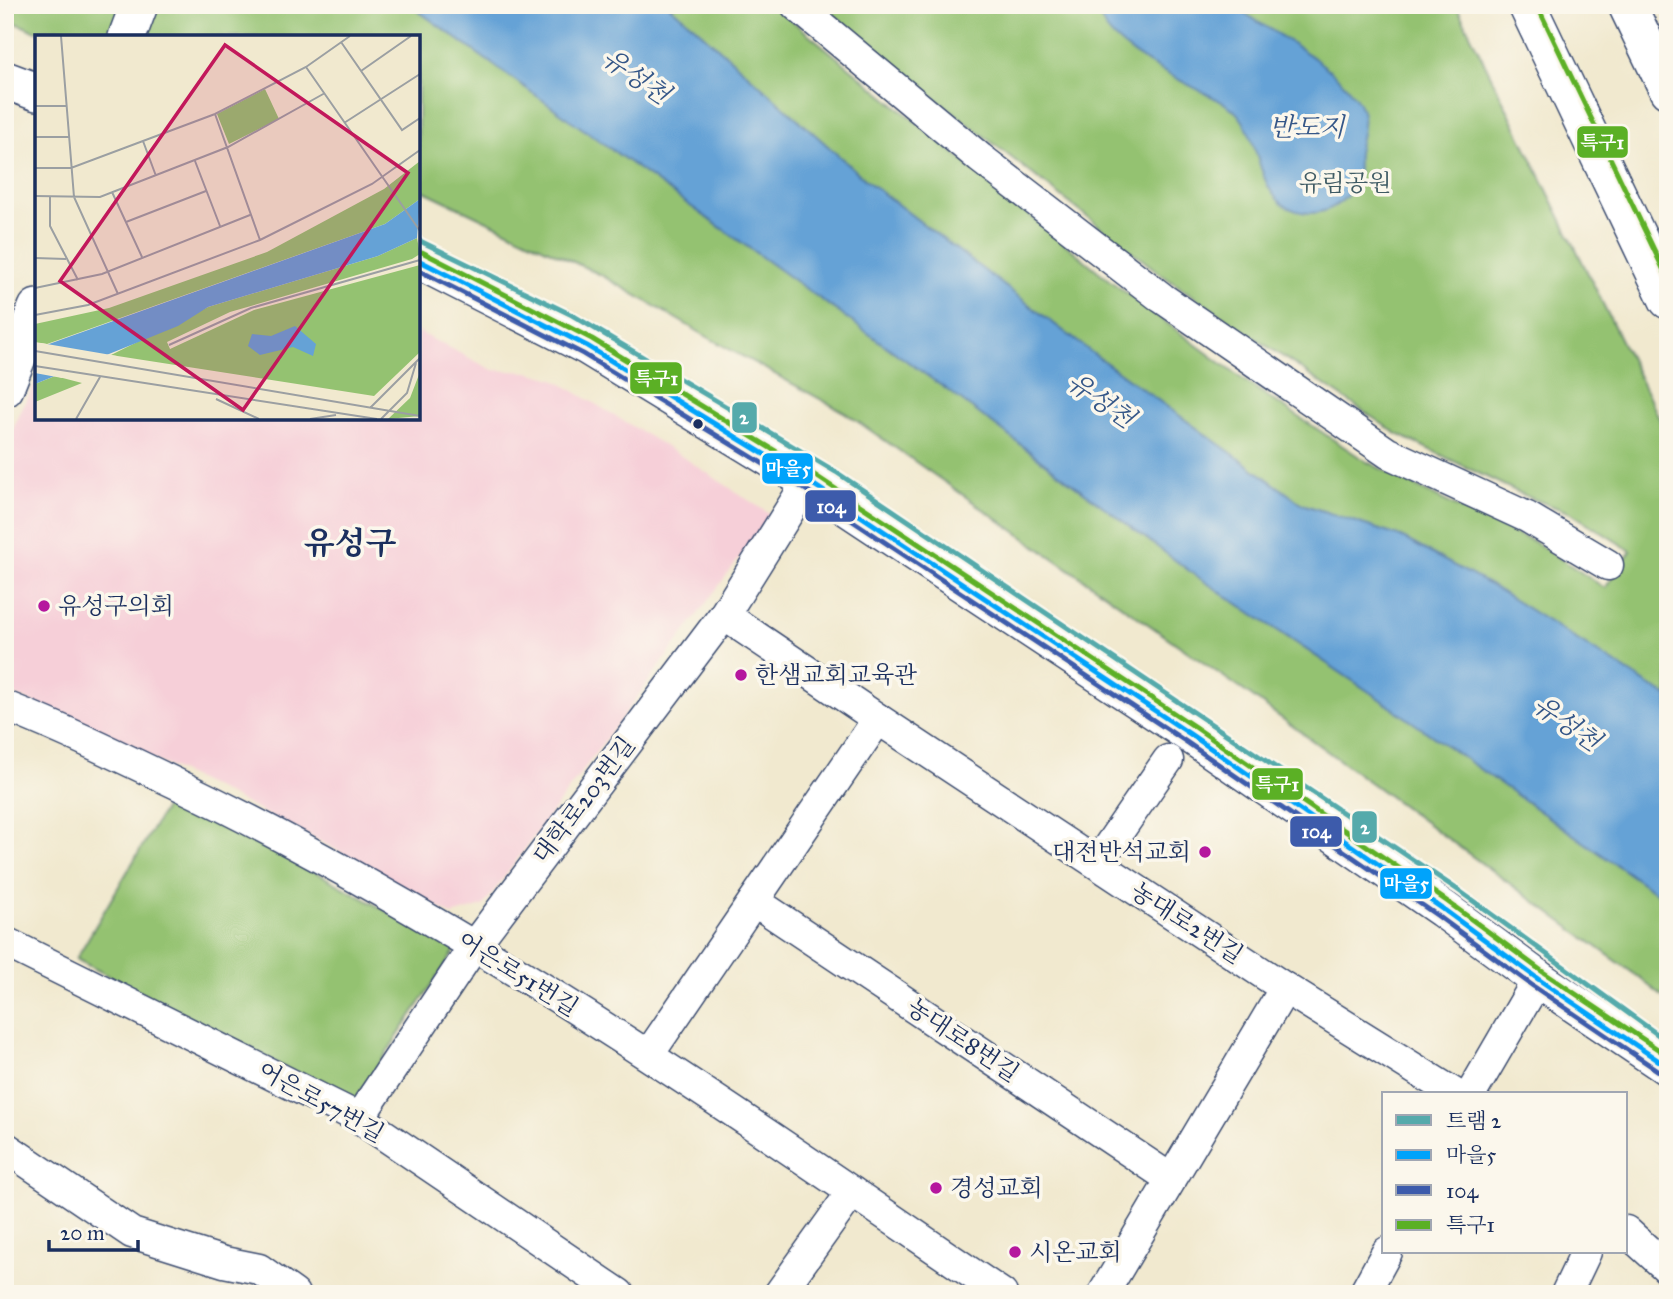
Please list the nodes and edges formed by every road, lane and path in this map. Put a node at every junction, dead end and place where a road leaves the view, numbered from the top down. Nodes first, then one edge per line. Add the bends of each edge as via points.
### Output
1 (139, 5) edge
2 (796, 5) edge
3 (1527, 5) edge
4 (1627, 5) edge
5 (128, 35) edge
6 (5, 80) edge
7 (1668, 90) edge
8 (35, 91) edge
9 (420, 261) edge
10 (1668, 300) edge
11 (35, 313) edge
12 (5, 388) edge
13 (808, 481) junction
14 (1608, 565) dead end
15 (724, 615) junction
16 (5, 706) edge
17 (878, 719) junction
18 (1168, 760) dead end
19 (1097, 863) junction
20 (754, 901) junction
21 (5, 942) edge
22 (474, 946) junction
23 (1538, 979) junction
24 (1285, 988) junction
25 (649, 1054) junction
26 (1668, 1067) edge
27 (1452, 1092) edge
28 (1472, 1092) edge
29 (359, 1118) junction
30 (5, 1147) edge
31 (1171, 1179) junction
32 (852, 1192) junction
33 (1628, 1233) edge
34 (1386, 1254) edge
35 (1585, 1254) edge
36 (1668, 1269) edge
37 (294, 1294) edge
38 (620, 1294) edge
39 (779, 1294) edge
40 (1002, 1294) edge
41 (1103, 1294) edge
42 (1364, 1294) edge
43 (1566, 1294) edge

1 - 5 main road
2 - 14 street via 980,158 1162,298 1388,453 1527,517
3 - 10 main road
4 - 7 main road
6 - 8 main road
9 - 13 main road via 587,345
11 - 12 main road
13 - 15 street, 대학로203번길
13 - 23 main road via 1190,734
15 - 17 street, 농대로2번길
15 - 22 street, 대학로203번길
16 - 22 street, 어은로51번길 via 63,728 237,813
17 - 19 street, 농대로2번길
17 - 20 street
18 - 19 street
19 - 24 street, 농대로2번길
20 - 25 street
20 - 31 street, 농대로8번길
21 - 29 street, 어은로57번길
22 - 25 street, 어은로51번길
22 - 29 street, 대학로203번길
23 - 26 main road
23 - 28 street
24 - 27 street, 농대로2번길
24 - 31 street
25 - 32 street, 어은로51번길
29 - 38 street, 어은로57번길
30 - 37 street via 132,1233 259,1269
31 - 41 street
32 - 39 street
32 - 40 street, 어은로51번길
33 - 36 street
34 - 42 street
35 - 43 street

